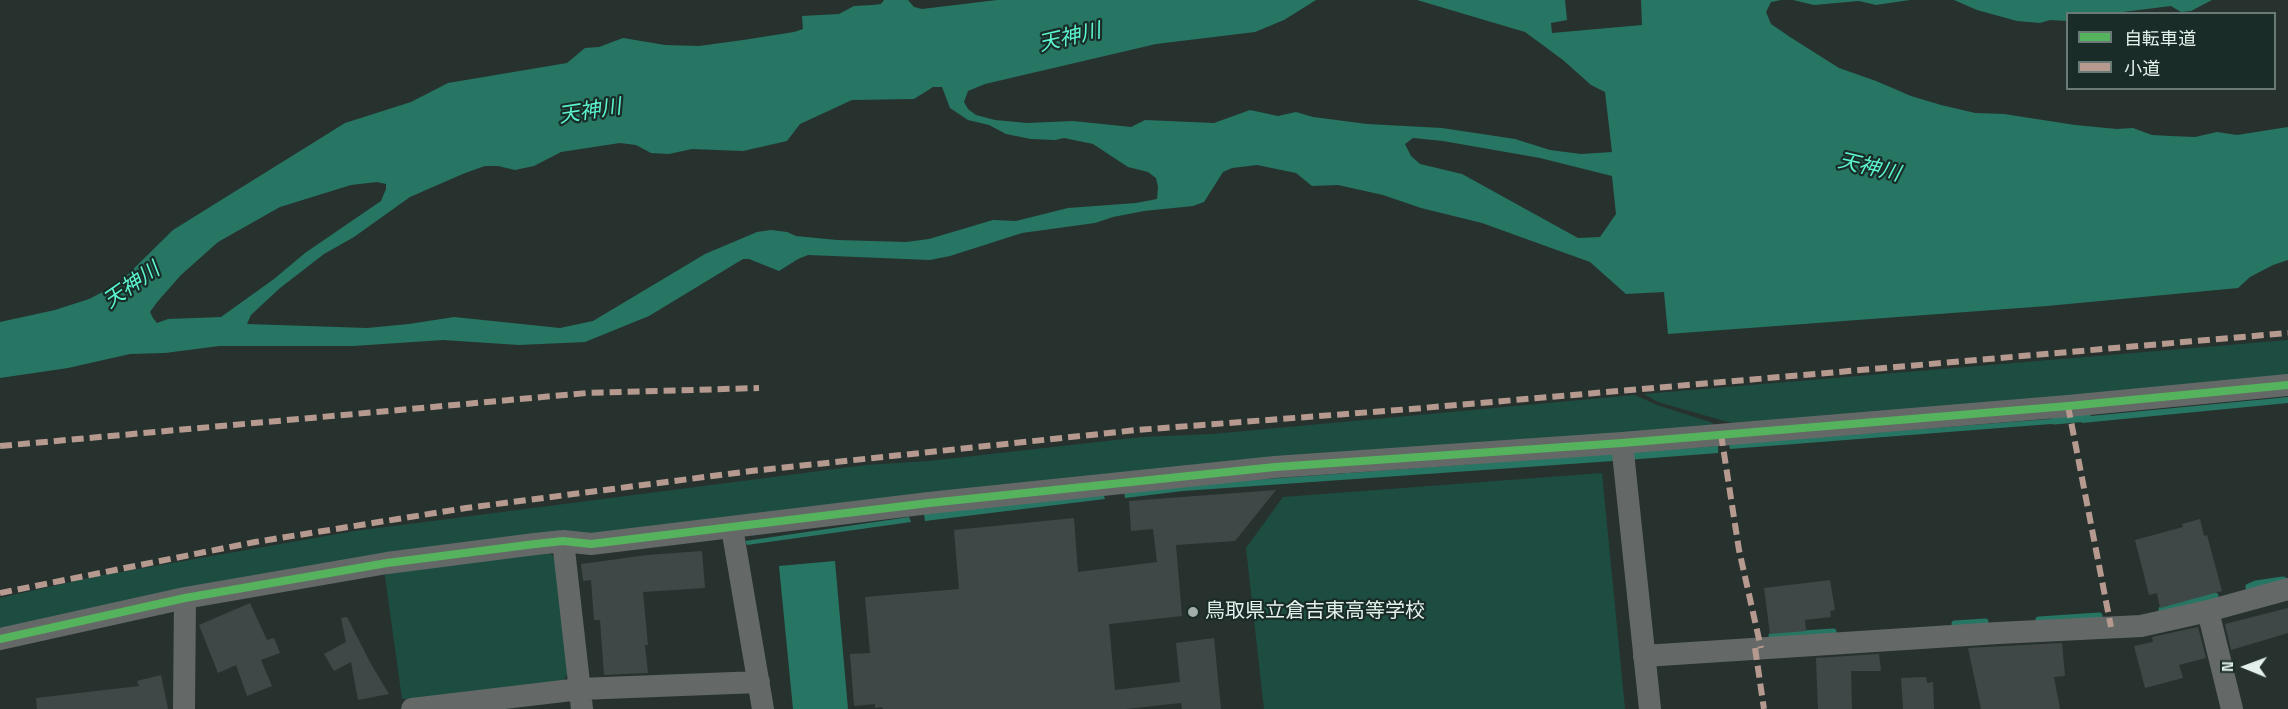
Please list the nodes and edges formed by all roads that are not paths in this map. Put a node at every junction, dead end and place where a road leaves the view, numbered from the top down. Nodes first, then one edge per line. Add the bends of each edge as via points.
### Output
1 (2288, 385) edge
2 (1622, 443) junction
3 (732, 528) junction
4 (563, 541) junction
5 (2288, 589) edge
6 (184, 598) junction
7 (2208, 611) junction
8 (0, 639) edge
9 (1644, 656) junction
10 (759, 682) junction
11 (581, 699) edge
12 (184, 709) edge
13 (412, 709) edge
14 (763, 709) edge
15 (1650, 709) edge
16 (2232, 709) edge

1 - 2 street
2 - 3 street via 1275,466
2 - 9 street
3 - 4 street via 591,544
3 - 10 street
4 - 6 street via 387,563
4 - 11 street
5 - 7 street
6 - 8 street
6 - 12 street
7 - 9 street via 2141,626
7 - 16 street
9 - 15 street
10 - 11 street
10 - 14 street
11 - 13 street

